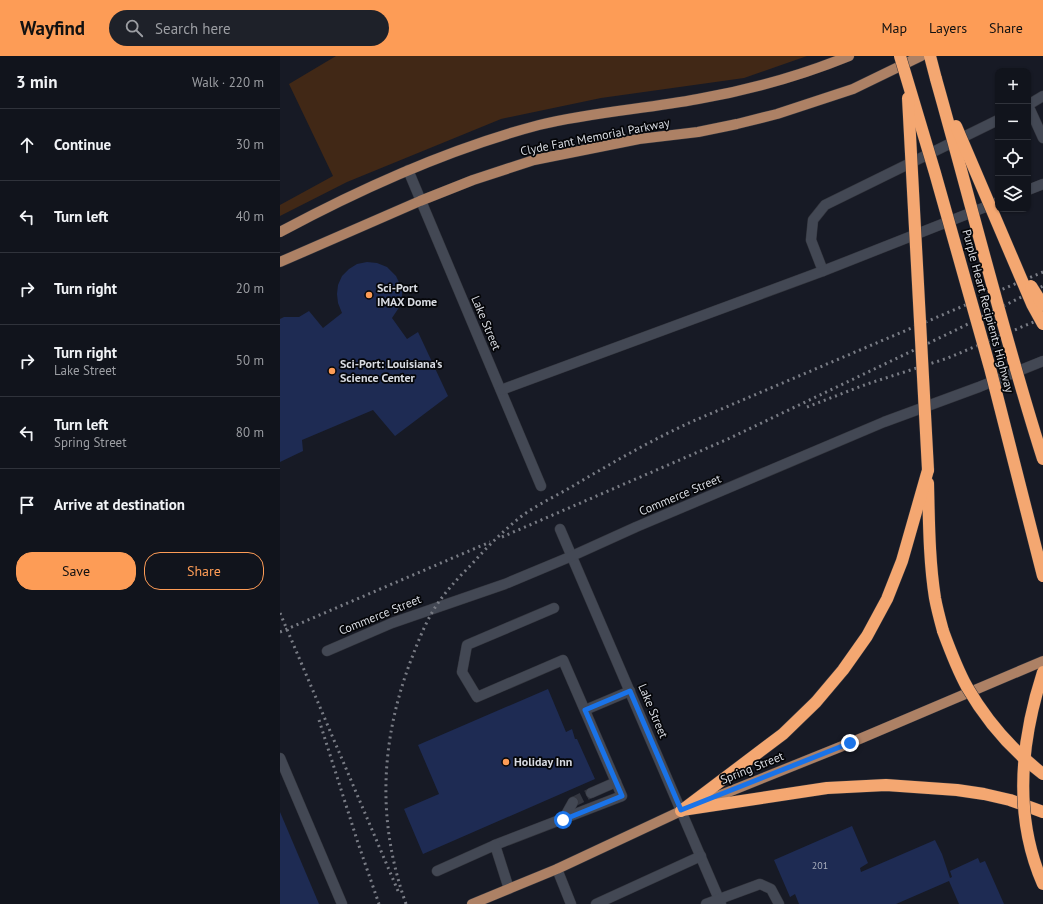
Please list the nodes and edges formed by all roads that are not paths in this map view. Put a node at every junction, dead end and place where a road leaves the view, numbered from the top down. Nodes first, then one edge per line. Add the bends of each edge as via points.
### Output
1 (849, 56) edge
2 (900, 56) edge
3 (921, 56) edge
4 (930, 56) edge
5 (907, 79) junction
6 (936, 79) junction
7 (1043, 96) edge
8 (1030, 104) edge
9 (1031, 112) edge
10 (995, 121) edge
11 (1043, 138) edge
12 (408, 170) junction
13 (1043, 184) edge
14 (1031, 189) edge
15 (420, 201) junction
16 (995, 203) edge
17 (280, 232) edge
18 (1014, 259) junction
19 (280, 262) edge
20 (823, 271) junction
21 (1043, 305) edge
22 (1043, 324) edge
23 (1043, 361) edge
24 (501, 390) junction
25 (1043, 459) edge
26 (928, 470) junction
27 (542, 486) dead end
28 (560, 529) dead end
29 (572, 556) junction
30 (1043, 576) edge
31 (554, 608) dead end
32 (327, 651) dead end
33 (1043, 660) edge
34 (1043, 672) edge
35 (630, 691) junction
36 (585, 710) junction
37 (280, 758) edge
38 (1043, 774) edge
39 (616, 782) junction
40 (592, 793) tunnel mouth
41 (574, 802) tunnel mouth
42 (681, 810) junction
43 (1043, 812) edge
44 (563, 820) junction
45 (495, 845) junction
46 (701, 856) junction
47 (557, 869) junction
48 (437, 871) dead end
49 (1043, 884) edge
50 (509, 889) junction
51 (720, 901) edge
52 (342, 904) edge
53 (472, 904) edge
54 (571, 904) edge
55 (596, 904) edge
56 (706, 904) edge
57 (779, 904) edge

1 - 12 main road, Clyde Fant Memorial Parkway via 792,77 754,87 540,125 482,142
2 - 5 highway, Purple Heart Recipients Highway, bridge
3 - 15 main road, Clyde Fant Memorial Parkway via 853,89 777,114 704,130 639,139 534,160
4 - 6 highway, Purple Heart Recipients Highway
5 - 26 highway, bridge
5 - 30 highway, Purple Heart Recipients Highway, bridge via 990,368
6 - 18 highway, bridge
6 - 25 highway, Purple Heart Recipients Highway, bridge via 1006,340
7 - 8 street
9 - 11 street
10 - 20 street via 825,205 813,220 811,240
12 - 15 street, Lake Street
12 - 17 main road, Clyde Fant Memorial Parkway via 330,205
13 - 14 street
15 - 19 main road, Clyde Fant Memorial Parkway
15 - 24 street, Lake Street
16 - 20 street
18 - 21 highway, bridge
18 - 22 highway, bridge
20 - 24 street
23 - 29 street, Commerce Street via 884,422
24 - 27 street, Lake Street
26 - 38 highway, bridge via 931,571 943,631 967,687 983,710 1026,761
26 - 42 highway via 902,562 887,599 867,636 844,670 783,734
28 - 29 street, Lake Street
29 - 32 street, Commerce Street via 505,584 392,623
29 - 35 street, Lake Street
31 - 36 street via 467,645 462,672 477,697 563,660
33 - 42 main road, Spring Street via 850,743
34 - 49 highway, bridge via 1028,728 1023,780 1024,810 1030,843
35 - 36 street
35 - 42 street, Lake Street
36 - 39 street
37 - 52 street
39 - 40 street
39 - 44 street via 622,796
41 - 44 street
42 - 43 highway via 827,788 886,785 984,794
42 - 46 street, Lake Street
42 - 47 main road, Spring Street
44 - 45 street
45 - 48 street
45 - 50 street
46 - 51 street, Lake Street
46 - 55 street
47 - 50 main road, Spring Street
47 - 54 street
50 - 53 main road, Spring Street
51 - 56 street
51 - 57 street via 760,884 771,889

